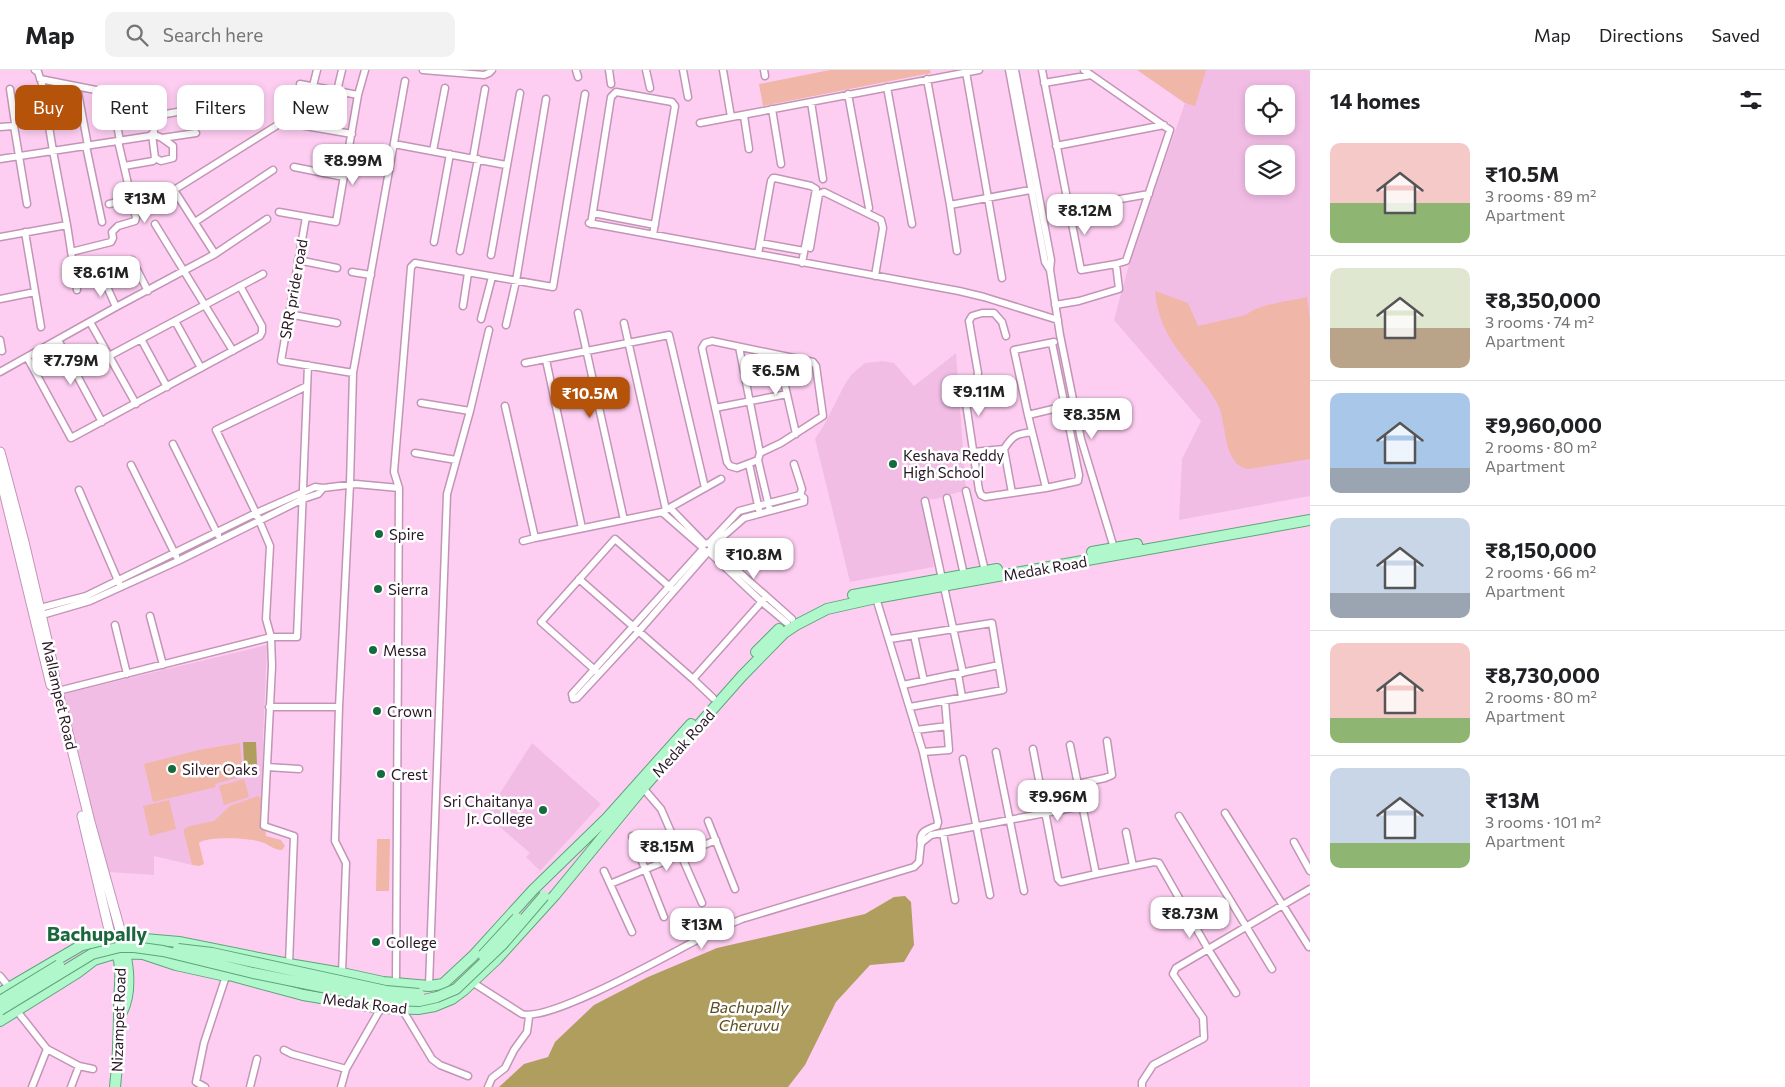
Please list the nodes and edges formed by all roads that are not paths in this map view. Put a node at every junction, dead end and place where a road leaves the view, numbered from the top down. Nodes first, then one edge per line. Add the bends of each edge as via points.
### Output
1 (35, 70) edge
2 (317, 70) edge
3 (342, 70) edge
4 (366, 70) edge
5 (423, 70) edge
6 (492, 70) edge
7 (609, 70) edge
8 (646, 70) edge
9 (683, 70) edge
10 (723, 70) edge
11 (979, 70) edge
12 (1009, 70) edge
13 (1015, 70) edge
14 (1042, 70) edge
15 (1084, 70) edge
16 (966, 72) junction
17 (1091, 75) junction
18 (40, 79) junction
19 (927, 79) junction
20 (405, 81) dead end
21 (1044, 83) junction
22 (300, 84) dead end
23 (611, 84) dead end
24 (68, 85) edge
25 (306, 85) edge
26 (313, 85) edge
27 (338, 85) edge
28 (887, 87) junction
29 (82, 88) edge
30 (445, 88) dead end
31 (650, 88) dead end
32 (10, 89) dead end
33 (484, 89) dead end
34 (347, 93) edge
35 (520, 93) dead end
36 (585, 94) dead end
37 (848, 94) junction
38 (358, 95) junction
39 (688, 97) dead end
40 (546, 99) dead end
41 (811, 102) junction
42 (772, 109) junction
43 (177, 112) edge
44 (82, 113) edge
45 (744, 116) junction
46 (731, 117) junction
47 (700, 124) dead end
48 (1164, 125) junction
49 (14, 126) junction
50 (0, 127) edge
51 (274, 127) edge
52 (329, 130) edge
53 (196, 132) dead end
54 (152, 134) junction
55 (352, 134) junction
56 (162, 138) junction
57 (119, 141) junction
58 (394, 144) junction
59 (87, 146) junction
60 (1056, 146) junction
61 (749, 149) dead end
62 (53, 151) junction
63 (433, 151) junction
64 (450, 154) junction
65 (19, 156) junction
66 (155, 158) junction
67 (0, 159) edge
68 (475, 159) junction
69 (506, 164) junction
70 (781, 164) dead end
71 (124, 166) junction
72 (294, 167) dead end
73 (273, 170) dead end
74 (344, 177) junction
75 (823, 179) dead end
76 (1038, 189) junction
77 (1031, 190) junction
78 (1149, 194) junction
79 (988, 197) junction
80 (131, 199) junction
81 (27, 204) dead end
82 (109, 204) dead end
83 (950, 205) junction
84 (869, 208) dead end
85 (1069, 208) junction
86 (279, 212) dead end
87 (593, 213) junction
88 (306, 217) junction
89 (268, 219) dead end
90 (102, 222) dead end
91 (195, 222) junction
92 (156, 224) dead end
93 (912, 224) dead end
94 (67, 225) junction
95 (655, 225) junction
96 (25, 232) junction
97 (653, 235) junction
98 (0, 237) edge
99 (434, 242) dead end
100 (760, 243) junction
101 (807, 249) junction
102 (460, 251) dead end
103 (957, 251) dead end
104 (71, 252) junction
105 (215, 254) junction
106 (758, 254) junction
107 (491, 255) dead end
108 (132, 260) dead end
109 (298, 260) junction
110 (802, 263) junction
111 (1116, 264) junction
112 (337, 268) dead end
113 (1050, 270) junction
114 (184, 271) junction
115 (352, 272) dead end
116 (468, 273) junction
117 (263, 274) dead end
118 (371, 275) junction
119 (875, 276) junction
120 (492, 277) junction
121 (1002, 278) dead end
122 (104, 280) dead end
123 (516, 281) junction
124 (240, 286) junction
125 (77, 290) dead end
126 (148, 291) junction
127 (35, 292) junction
128 (0, 299) edge
129 (205, 305) junction
130 (1055, 305) junction
131 (463, 306) dead end
132 (116, 307) junction
133 (578, 313) dead end
134 (288, 314) junction
135 (481, 319) dead end
136 (1058, 320) junction
137 (175, 321) junction
138 (90, 322) junction
139 (337, 323) dead end
140 (624, 323) dead end
141 (506, 325) dead end
142 (41, 327) dead end
143 (489, 330) dead end
144 (1006, 336) dead end
145 (141, 339) junction
146 (0, 340) edge
147 (58, 340) junction
148 (1061, 341) junction
149 (628, 343) junction
150 (1052, 343) junction
151 (739, 347) junction
152 (2, 351) dead end
153 (233, 351) junction
154 (586, 352) junction
155 (778, 355) junction
156 (109, 356) junction
157 (27, 357) junction
158 (546, 360) junction
159 (525, 363) dead end
160 (308, 365) junction
161 (201, 368) junction
162 (0, 372) edge
163 (353, 373) junction
164 (307, 386) junction
165 (167, 387) junction
166 (787, 394) junction
167 (750, 401) junction
168 (421, 403) dead end
169 (136, 404) junction
170 (1074, 404) junction
171 (505, 406) dead end
172 (1064, 406) junction
173 (715, 408) junction
174 (470, 411) junction
175 (1028, 415) junction
176 (102, 422) junction
177 (1032, 432) junction
178 (796, 434) junction
179 (174, 444) dead end
180 (1004, 449) junction
181 (0, 452) edge
182 (973, 452) junction
183 (415, 453) dead end
184 (759, 456) junction
185 (456, 460) junction
186 (749, 464) junction
187 (794, 464) dead end
188 (131, 465) dead end
189 (0, 475) edge
190 (720, 479) dead end
191 (350, 484) junction
192 (399, 488) junction
193 (705, 488) junction
194 (1046, 488) junction
195 (79, 490) dead end
196 (966, 490) dead end
197 (1012, 493) junction
198 (800, 495) junction
199 (303, 496) junction
200 (947, 498) dead end
201 (925, 501) dead end
202 (768, 504) junction
203 (758, 506) junction
204 (666, 510) junction
205 (770, 511) junction
206 (256, 513) junction
207 (1310, 513) edge
208 (760, 514) junction
209 (624, 520) junction
210 (1310, 520) edge
211 (260, 521) junction
212 (582, 528) junction
213 (217, 533) junction
214 (535, 538) junction
215 (221, 540) junction
216 (524, 541) dead end
217 (1162, 543) junction
218 (707, 548) junction
219 (1114, 548) junction
220 (175, 553) junction
221 (178, 561) junction
222 (985, 572) junction
223 (964, 575) junction
224 (579, 579) junction
225 (117, 580) junction
226 (943, 583) junction
227 (121, 587) junction
228 (672, 589) junction
229 (876, 598) junction
230 (764, 600) junction
231 (41, 612) junction
232 (150, 616) dead end
233 (790, 621) junction
234 (115, 625) dead end
235 (637, 629) junction
236 (953, 629) junction
237 (914, 635) junction
238 (271, 637) junction
239 (890, 639) junction
240 (163, 665) junction
241 (999, 665) junction
242 (960, 673) junction
243 (127, 674) junction
244 (693, 680) junction
245 (924, 681) junction
246 (903, 685) junction
247 (58, 692) junction
248 (962, 697) junction
249 (713, 698) junction
250 (944, 700) junction
251 (269, 707) junction
252 (339, 707) junction
253 (910, 707) junction
254 (947, 726) junction
255 (916, 730) junction
256 (1107, 740) dead end
257 (1070, 744) dead end
258 (1033, 749) dead end
259 (923, 752) junction
260 (996, 752) dead end
261 (963, 759) dead end
262 (267, 768) junction
263 (299, 769) dead end
264 (1077, 784) junction
265 (642, 788) junction
266 (1082, 806) junction
267 (1046, 812) junction
268 (1225, 813) dead end
269 (1179, 816) dead end
270 (1010, 820) junction
271 (708, 821) dead end
272 (976, 827) junction
273 (1126, 832) dead end
274 (943, 833) junction
275 (632, 836) dead end
276 (716, 840) junction
277 (1294, 842) dead end
278 (921, 845) junction
279 (680, 854) junction
280 (1133, 866) junction
281 (645, 869) junction
282 (604, 870) dead end
283 (1310, 871) edge
284 (1096, 874) junction
285 (610, 884) junction
286 (562, 886) junction
287 (735, 889) dead end
288 (1310, 889) edge
289 (533, 890) junction
290 (1024, 891) dead end
291 (990, 895) dead end
292 (955, 900) dead end
293 (702, 903) dead end
294 (1282, 906) junction
295 (664, 917) dead end
296 (1246, 927) junction
297 (632, 932) dead end
298 (116, 937) junction
299 (1309, 947) dead end
300 (1208, 950) junction
301 (121, 952) junction
302 (289, 964) junction
303 (1272, 969) dead end
304 (342, 973) junction
305 (0, 976) edge
306 (29, 976) junction
307 (226, 976) junction
308 (472, 982) junction
309 (396, 984) junction
310 (429, 986) junction
311 (5, 990) edge
312 (1236, 993) dead end
313 (42, 995) junction
314 (0, 1001) edge
315 (381, 1008) junction
316 (402, 1009) junction
317 (0, 1010) edge
318 (17, 1011) junction
319 (529, 1016) junction
320 (0, 1021) edge
321 (47, 1048) junction
322 (284, 1050) dead end
323 (257, 1059) dead end
324 (79, 1066) junction
325 (92, 1069) dead end
326 (346, 1069) junction
327 (468, 1076) dead end
328 (32, 1087) edge
329 (71, 1087) edge
330 (115, 1087) edge
331 (204, 1087) edge
332 (250, 1087) edge
333 (341, 1087) edge
334 (488, 1087) edge
335 (1142, 1087) edge

1 - 18 street
2 - 26 street
3 - 27 street
4 - 38 street
5 - 6 street via 484,75
7 - 23 street
8 - 31 street
9 - 39 street
10 - 46 street
11 - 16 street
12 - 77 street
13 - 76 street
14 - 21 street
15 - 17 street
16 - 19 street
16 - 79 street
17 - 21 street
17 - 48 street
18 - 24 street
18 - 62 street
19 - 28 street
19 - 83 street
20 - 58 street
21 - 60 street
22 - 25 street
28 - 37 street
28 - 93 street
29 - 57 street via 112,93
30 - 63 street
32 - 49 street
33 - 68 street
34 - 38 street
35 - 69 street
36 - 123 street via 553,287
37 - 41 street
37 - 84 street
38 - 55 street
40 - 123 street
41 - 42 street
41 - 75 street
42 - 45 street
42 - 70 street
43 - 54 street via 154,116
44 - 59 street
45 - 46 street
45 - 61 street
46 - 47 street
48 - 60 street
48 - 78 street via 1170,131
49 - 50 street
49 - 65 street
51 - 91 street via 174,190
52 - 55 street
53 - 56 street
54 - 56 street
54 - 57 street
54 - 66 street
55 - 74 street
56 - 66 street via 173,146 173,158 161,161
57 - 59 street
57 - 71 street
58 - 63 street
58 - 118 street
59 - 62 street
59 - 90 street
60 - 85 street
62 - 65 street
62 - 94 street
63 - 64 street
64 - 68 street
64 - 99 street
65 - 67 street
65 - 81 street
66 - 71 street via 150,162
68 - 69 street
68 - 102 street
69 - 107 street
71 - 80 street
72 - 74 street
73 - 91 street
74 - 88 street via 336,222
76 - 77 street
76 - 113 street
77 - 79 street
77 - 113 street via 1045,262
78 - 85 street
78 - 111 street via 1126,261
79 - 83 street
79 - 121 street
80 - 82 street
80 - 104 street via 136,218 116,227 111,242
83 - 103 street
85 - 111 street via 1081,270
86 - 88 street
87 - 95 street
87 - 95 street via 613,94 672,102 675,106
87 - 97 street via 590,224
88 - 109 street, SRR pride road
89 - 105 street
91 - 105 street
92 - 114 street
94 - 96 street
94 - 104 street
95 - 97 street
96 - 98 street
96 - 127 street
97 - 106 street
100 - 101 street
100 - 101 street via 771,181 775,178 815,187
100 - 106 street
101 - 110 street
101 - 119 street via 819,194 824,192 883,223
104 - 125 street
105 - 114 street
106 - 110 street
108 - 126 street
109 - 112 street
109 - 134 street, SRR pride road
110 - 119 street
111 - 130 street via 1119,289
113 - 130 street
114 - 126 street
114 - 129 street
115 - 118 street
116 - 120 street
116 - 131 street
116 - 192 street via 415,263 411,267 394,472
117 - 124 street
118 - 163 street
119 - 136 street via 984,297
120 - 123 street
120 - 135 street
122 - 132 street
123 - 141 street
124 - 129 street
124 - 153 street via 262,326 262,332
126 - 132 street
127 - 128 street
127 - 142 street
129 - 137 street
129 - 153 street
130 - 136 street
132 - 138 street
133 - 154 street
134 - 139 street
134 - 160 street, SRR pride road via 281,361
136 - 148 street
137 - 145 street
137 - 161 street
138 - 147 street
138 - 156 street
140 - 149 street
143 - 174 street
144 - 182 street via 1002,322 994,313 972,316 969,321 978,373 977,379 964,390
145 - 156 street
145 - 165 street
146 - 152 street
147 - 157 street
147 - 176 street
148 - 150 street
148 - 170 street
149 - 154 street
149 - 193 street via 667,334 671,336
149 - 204 street
150 - 172 street
150 - 175 street via 1014,350
151 - 155 street
151 - 167 street
151 - 173 street via 712,341 702,346
153 - 161 street
154 - 158 street
154 - 209 street
155 - 166 street
155 - 178 street via 813,362 816,366 823,416
156 - 169 street
157 - 162 street
157 - 176 street via 71,438
158 - 159 street
158 - 212 street
160 - 163 street
160 - 164 street
161 - 165 street
163 - 191 street
164 - 199 street
164 - 206 street via 216,430
165 - 169 street
166 - 167 street
166 - 178 street
167 - 173 street
167 - 184 street
168 - 174 street
169 - 176 street
170 - 172 street
170 - 219 street via 1081,439
171 - 214 street
172 - 175 street
172 - 194 street via 1078,482
173 - 186 street via 727,462 732,468
174 - 185 street
175 - 177 street
177 - 180 street via 1010,438
177 - 194 street
178 - 184 street
179 - 213 street
180 - 182 street
180 - 197 street
181 - 231 main road, Mallampet Road
182 - 197 street via 981,495
183 - 185 street
184 - 186 street
184 - 202 street
185 - 310 street via 447,494
186 - 203 street
187 - 198 street via 802,489
188 - 220 street
189 - 298 main road, Mallampet Road
190 - 193 street
191 - 192 street
191 - 199 street via 315,487
191 - 252 street
192 - 309 street
193 - 204 street
194 - 197 street
195 - 225 street
196 - 222 street
198 - 202 street
198 - 205 street via 804,502
199 - 206 street
199 - 211 street
199 - 238 street via 298,637
200 - 223 street
201 - 226 street
202 - 203 street
202 - 205 street
203 - 208 street
203 - 218 street via 739,511
204 - 209 street
204 - 218 street
205 - 208 street
206 - 211 street
206 - 213 street
207 - 217 main road, Medak Road
208 - 218 street via 744,518
209 - 212 street
210 - 217 main road, Medak Road
211 - 215 street
211 - 238 street via 270,546 266,619
212 - 214 street
213 - 215 street
213 - 220 street
214 - 216 street
215 - 221 street
217 - 219 main road, Medak Road
217 - 226 main road, Medak Road
218 - 228 street
218 - 230 street
219 - 222 main road, Medak Road
220 - 221 street
220 - 225 street
221 - 227 street
222 - 223 main road, Medak Road
223 - 226 main road, Medak Road
224 - 228 street via 614,539
224 - 235 street
224 - 235 street via 541,622 597,672
225 - 227 street
225 - 231 street via 86,596
226 - 229 main road, Medak Road
226 - 233 main road, Medak Road via 842,598
226 - 236 street
227 - 231 street via 90,601
228 - 235 street
229 - 239 street
229 - 265 main road, Medak Road via 827,609 784,634
230 - 233 street
230 - 244 street
231 - 247 main road, Mallampet Road
232 - 240 street
233 - 249 main road, Medak Road
234 - 243 street
235 - 244 street
236 - 237 street
236 - 241 street via 992,623
236 - 242 street
237 - 239 street
237 - 245 street
238 - 240 street
238 - 251 street
239 - 246 street
240 - 243 street
241 - 242 street
241 - 248 street via 1003,690
242 - 245 street
242 - 248 street
243 - 247 street
244 - 249 street
245 - 246 street
246 - 253 street
247 - 298 main road, Mallampet Road
248 - 250 street
249 - 289 main road, Medak Road via 607,818
250 - 253 street
250 - 254 street
251 - 252 street
251 - 262 street
252 - 304 street via 335,841 346,863
253 - 255 street
254 - 255 street
254 - 259 street via 949,750
255 - 259 street
256 - 264 street via 1112,775
257 - 264 street
258 - 267 street
259 - 278 street via 938,822 937,826 921,834
260 - 270 street
261 - 272 street
262 - 263 street
262 - 302 street via 264,826 294,836
264 - 266 street
265 - 279 street via 662,809
265 - 286 main road, Medak Road
266 - 267 street
266 - 284 street
267 - 270 street
267 - 284 street via 1059,882
268 - 294 street
269 - 296 street
270 - 272 street
270 - 290 street
271 - 276 street
272 - 274 street
272 - 291 street
273 - 280 street
274 - 278 street via 931,835
274 - 292 street
275 - 281 street
276 - 279 street
276 - 287 street
277 - 283 street
278 - 319 street via 919,862 914,867 742,919 614,984 548,1012
279 - 281 street
279 - 293 street
280 - 284 street
280 - 300 street via 1159,863
281 - 285 street
281 - 295 street
282 - 285 street
285 - 297 street
286 - 308 main road, Medak Road via 497,959
286 - 317 main road, bridge via 544,896 502,946 456,989 419,1001 352,993 163,952 120,947 92,954
288 - 294 street
289 - 310 main road, Medak Road via 459,970 442,984
289 - 314 main road, bridge via 526,907 464,975 451,985 417,995 212,953 119,942 87,950
294 - 296 street
294 - 299 street
296 - 300 street
296 - 303 street
298 - 302 main road, Medak Road via 179,942
298 - 306 main road, Medak Road via 82,945
300 - 312 street
300 - 335 street via 1176,968 1173,974 1203,1018 1204,1038 1153,1065
301 - 307 main road, Medak Road via 143,954
301 - 313 main road via 94,960
301 - 330 main road, Nizampet Road via 129,973 126,1006 120,1018
302 - 304 main road, Medak Road
304 - 309 main road, Medak Road
305 - 311 street
306 - 311 main road, Medak Road
306 - 313 main road
307 - 315 main road, Medak Road via 303,995
307 - 331 street via 204,1043 196,1082
308 - 316 main road, Medak Road via 452,999 435,1006
308 - 319 street
309 - 310 main road, Medak Road
313 - 318 main road
315 - 316 main road, Medak Road
315 - 326 street
316 - 327 street via 432,1059
318 - 320 main road
318 - 321 street
319 - 334 street via 527,1032 505,1068 492,1078
321 - 324 street
321 - 328 street
322 - 326 street
323 - 332 street
324 - 325 street
324 - 329 street
326 - 333 street

